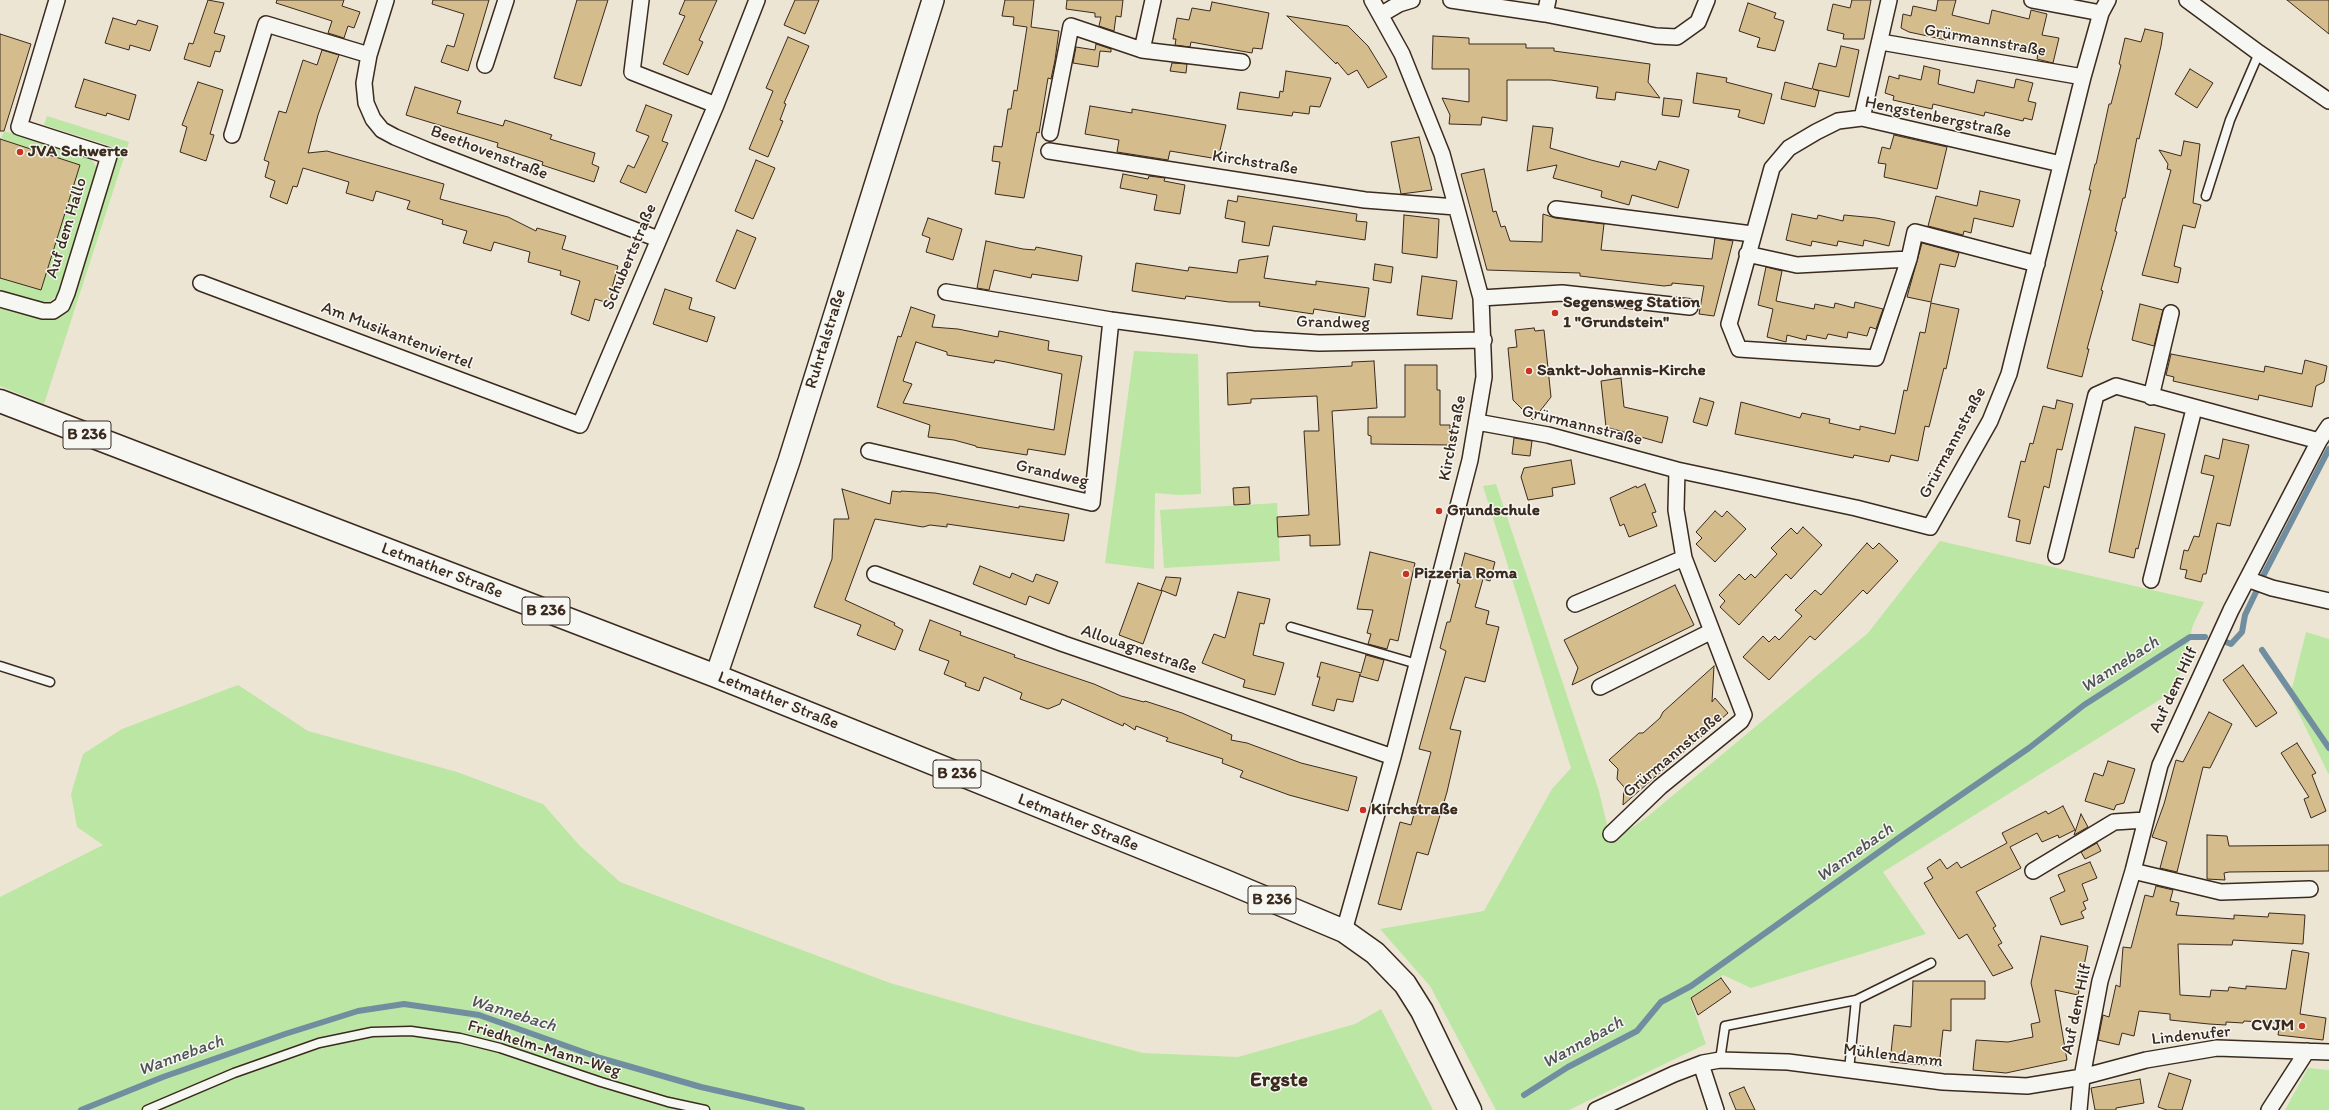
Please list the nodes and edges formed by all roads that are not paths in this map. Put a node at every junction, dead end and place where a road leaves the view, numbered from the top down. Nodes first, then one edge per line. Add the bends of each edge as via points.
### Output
1 (57, 0) edge
2 (386, 0) edge
3 (506, 0) edge
4 (641, 0) edge
5 (757, 0) edge
6 (933, 0) edge
7 (1153, 0) edge
8 (1372, 0) edge
9 (1412, 0) edge
10 (1451, 0) edge
11 (1707, 0) edge
12 (1889, 0) edge
13 (2032, 0) edge
14 (2187, 0) edge
15 (2105, 6) edge
16 (1547, 7) edge
17 (1382, 14) junction
18 (1881, 42) junction
19 (1142, 50) junction
20 (2259, 53) junction
21 (369, 55) junction
22 (1242, 62) dead end
23 (485, 66) dead end
24 (2083, 77) junction
25 (2329, 102) edge
26 (716, 105) junction
27 (1862, 118) junction
28 (1050, 133) dead end
29 (232, 135) dead end
30 (1049, 151) dead end
31 (2061, 164) junction
32 (2206, 196) dead end
33 (1456, 207) junction
34 (1556, 209) dead end
35 (1752, 234) junction
36 (658, 239) junction
37 (1747, 254) junction
38 (1909, 259) junction
39 (2037, 264) junction
40 (202, 283) dead end
41 (946, 292) dead end
42 (1481, 298) junction
43 (0, 299) edge
44 (1690, 307) dead end
45 (2171, 313) dead end
46 (1111, 320) junction
47 (1484, 340) junction
48 (2151, 397) junction
49 (0, 401) edge
50 (2194, 409) junction
51 (1477, 422) junction
52 (580, 425) joint
53 (2329, 426) edge
54 (2319, 441) junction
55 (869, 451) dead end
56 (1676, 470) junction
57 (2056, 556) dead end
58 (1684, 558) junction
59 (875, 574) dead end
60 (2151, 580) dead end
61 (2252, 581) junction
62 (2329, 601) edge
63 (1575, 604) dead end
64 (1291, 627) dead end
65 (1712, 631) junction
66 (1417, 664) junction
67 (0, 666) edge
68 (716, 676) junction
69 (50, 682) dead end
70 (1600, 687) dead end
71 (1393, 757) junction
72 (2145, 820) junction
73 (1611, 834) dead end
74 (2033, 871) dead end
75 (2133, 871) junction
76 (2310, 889) dead end
77 (1344, 931) junction
78 (1931, 963) dead end
79 (1856, 1000) junction
80 (2306, 1051) junction
81 (2329, 1052) edge
82 (1720, 1060) junction
83 (1702, 1064) junction
84 (1849, 1070) junction
85 (2082, 1077) junction
86 (147, 1110) edge
87 (705, 1110) edge
88 (1470, 1110) edge
89 (1596, 1110) edge
90 (1716, 1110) edge
91 (2079, 1110) edge
92 (2269, 1110) edge

1 - 43 street, Auf dem Hallo via 19,127 109,156 62,305 54,311 43,311
2 - 21 street, Beethovenstraße
3 - 23 street
4 - 26 street via 632,72
5 - 26 street, Schubertstraße
6 - 68 main road, Ruhrtalstraße via 789,461
7 - 19 street
8 - 17 street, Kirchstraße
9 - 17 street
10 - 16 street
11 - 16 street via 1698,22 1677,37 1656,36
12 - 18 street
13 - 15 street, Grürmannstraße
14 - 20 street
15 - 24 street, Grürmannstraße
17 - 33 street, Kirchstraße via 1422,100 1442,154
18 - 24 street, Grürmannstraße
18 - 27 street
19 - 22 street
19 - 28 street via 1071,26
20 - 25 street
20 - 32 lane via 2230,120
21 - 29 street via 266,24
21 - 36 street, Beethovenstraße via 364,83 366,103 373,119 382,130 422,148
24 - 31 street, Grürmannstraße
26 - 36 street, Schubertstraße
27 - 31 street, Hengstenbergstraße
27 - 35 street, Hengstenbergstraße via 1838,121 1789,148 1772,168
30 - 33 street, Kirchstraße via 1366,200
31 - 39 street, Grürmannstraße
33 - 42 street, Kirchstraße
34 - 35 street
35 - 37 street, Hengstenbergstraße
36 - 52 street, Schubertstraße
37 - 38 street via 1797,265
37 - 38 street, Hengstenbergstraße via 1729,324 1739,349 1876,358
38 - 39 street, Hengstenbergstraße via 1915,232
39 - 56 street, Grürmannstraße via 2009,374 1990,421 1930,527 1856,508
40 - 52 street, Am Musikantenviertel
41 - 46 street, Grandweg
42 - 44 street via 1562,293
42 - 47 street, Kirchstraße
45 - 48 street
46 - 47 street, Grandweg via 1253,339 1319,343
46 - 55 street, Grandweg via 1092,503
47 - 51 street, Kirchstraße via 1484,377
48 - 50 street
48 - 57 street via 2116,386 2096,395
49 - 68 main road, Letmather Straße / B 236
50 - 54 street
50 - 60 street
51 - 56 street, Grürmannstraße via 1548,435
51 - 66 street, Kirchstraße via 1470,460
53 - 54 street, Auf dem Hilf
54 - 61 street, Auf dem Hilf
56 - 58 street, Grürmannstraße via 1676,510
58 - 63 street
58 - 65 street, Grürmannstraße
59 - 71 street, Allouagnestraße via 1064,644
61 - 62 street
61 - 72 street, Auf dem Hilf via 2160,765
64 - 66 lane
65 - 70 street
65 - 73 street, Grürmannstraße via 1744,715 1741,722 1660,787
66 - 71 street, Kirchstraße
67 - 69 lane
68 - 77 main road, Letmather Straße / B 236
71 - 77 street, Kirchstraße
72 - 74 street via 2114,822
72 - 75 street, Auf dem Hilf
75 - 76 street via 2221,892
75 - 85 street, Auf dem Hilf via 2100,981
77 - 88 main road, Letmather Straße / B 236 via 1374,953 1405,984 1422,1011
78 - 79 lane
79 - 82 lane via 1725,1026
79 - 84 lane
80 - 81 street, Lindenufer
80 - 85 street, Lindenufer via 2217,1048 2146,1060
80 - 92 street
82 - 83 street, Mühlendamm
82 - 84 street, Mühlendamm via 1758,1059
83 - 89 street, Mühlendamm
83 - 90 street
84 - 85 street, Mühlendamm via 1943,1082 2027,1086
85 - 91 street, Auf dem Hilf
86 - 87 lane, Friedhelm-Mann-Weg via 234,1073 319,1043 372,1032 410,1031 460,1038 500,1048 601,1082

